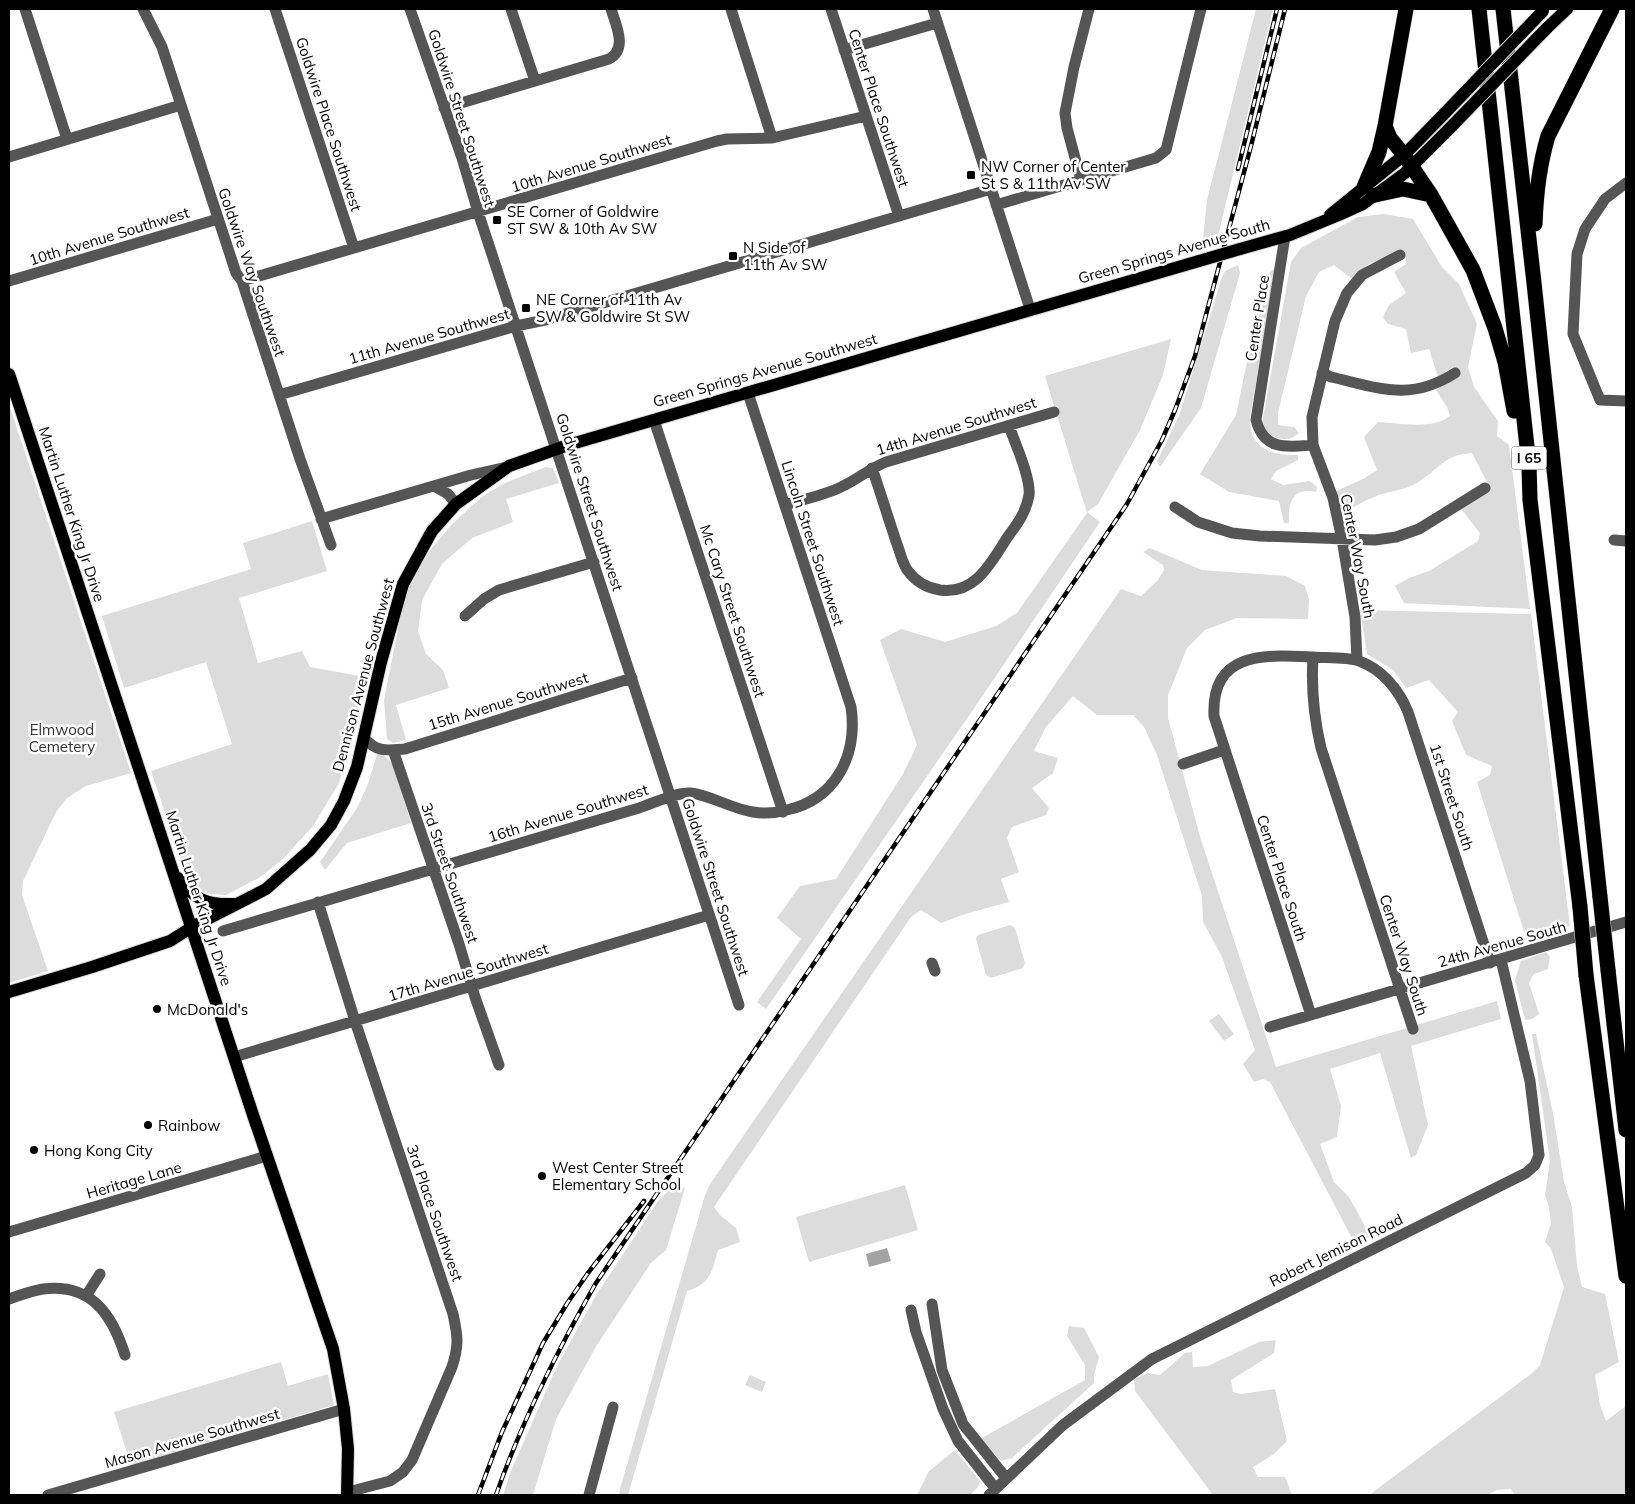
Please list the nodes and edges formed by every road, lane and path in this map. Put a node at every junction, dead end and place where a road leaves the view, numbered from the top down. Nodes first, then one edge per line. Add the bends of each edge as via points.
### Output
1 (25, 9) edge
2 (143, 9) edge
3 (275, 9) edge
4 (410, 9) edge
5 (511, 9) edge
6 (611, 9) edge
7 (731, 9) edge
8 (831, 9) edge
9 (933, 9) edge
10 (1089, 9) edge
11 (1201, 9) edge
12 (1406, 9) edge
13 (1478, 9) edge
14 (1503, 9) edge
15 (1567, 9) edge
16 (1544, 10) edge
17 (1610, 10) edge
18 (937, 23) junction
19 (844, 50) junction
20 (535, 81) junction
21 (181, 105) junction
22 (444, 108) junction
23 (866, 116) junction
24 (1385, 126) junction
25 (772, 138) junction
26 (67, 139) junction
27 (9, 157) edge
28 (1408, 160) junction
29 (1081, 180) junction
30 (1626, 182) edge
31 (991, 189) junction
32 (1370, 191) junction
33 (1431, 195) junction
34 (996, 205) junction
35 (478, 212) junction
36 (899, 216) junction
37 (218, 219) junction
38 (1285, 236) junction
39 (354, 248) junction
40 (1400, 255) dead end
41 (9, 281) edge
42 (242, 281) junction
43 (1534, 283) junction
44 (1030, 309) junction
45 (516, 326) junction
46 (1322, 373) junction
47 (1454, 373) dead end
48 (9, 374) edge
49 (748, 393) junction
50 (279, 395) junction
51 (1626, 401) edge
52 (1054, 412) dead end
53 (654, 420) junction
54 (1009, 426) junction
55 (1313, 445) junction
56 (556, 448) junction
57 (509, 466) junction
58 (872, 468) junction
59 (434, 486) junction
60 (1485, 488) dead end
61 (1530, 500) junction
62 (456, 504) junction
63 (785, 505) junction
64 (1174, 507) dead end
65 (321, 519) junction
66 (1342, 539) junction
67 (1614, 540) dead end
68 (1626, 541) edge
69 (331, 545) dead end
70 (594, 562) junction
71 (465, 616) dead end
72 (1313, 657) junction
73 (1357, 660) junction
74 (632, 678) junction
75 (849, 701) joint
76 (365, 739) junction
77 (393, 750) junction
78 (1224, 750) junction
79 (1183, 764) dead end
80 (671, 797) junction
81 (783, 812) junction
82 (433, 869) junction
83 (174, 872) junction
84 (318, 902) junction
85 (236, 904) junction
86 (709, 915) junction
87 (1626, 922) edge
88 (192, 927) junction
89 (223, 931) dead end
90 (1495, 962) junction
91 (472, 986) junction
92 (1399, 989) junction
93 (9, 992) edge
94 (739, 1006) dead end
95 (1311, 1015) junction
96 (355, 1020) junction
97 (1270, 1027) dead end
98 (1413, 1029) dead end
99 (234, 1057) junction
100 (499, 1066) dead end
101 (1626, 1130) edge
102 (267, 1156) junction
103 (9, 1232) edge
104 (100, 1274) dead end
105 (1626, 1276) edge
106 (86, 1296) junction
107 (9, 1299) edge
108 (932, 1304) dead end
109 (911, 1310) dead end
110 (124, 1355) dead end
111 (613, 1407) dead end
112 (344, 1409) junction
113 (1006, 1478) junction
114 (82, 1491) edge
115 (992, 1492) edge
116 (347, 1494) edge
117 (48, 1495) edge
118 (589, 1495) edge

1 - 26 street
2 - 21 street, Goldwire Way Southwest via 162,47
3 - 39 street, Goldwire Place Southwest
4 - 22 street, Goldwire Street Southwest
5 - 20 street
6 - 20 street via 618,29 620,48 616,56
7 - 25 street
8 - 19 street, Center Place Southwest
9 - 18 street
10 - 29 street via 1065,113
11 - 29 street via 1166,150 1156,158
12 - 24 highway
13 - 61 highway, I 65 via 1529,465
14 - 43 highway, I 65
15 - 28 main road, Green Springs Avenue South, bridge via 1449,129
16 - 28 main road, Green Springs Avenue South, bridge via 1443,114
17 - 43 highway via 1548,136 1542,157 1536,192
18 - 19 street
18 - 31 street
19 - 23 street, Center Place Southwest
20 - 22 street
21 - 26 street
21 - 37 street, Goldwire Way Southwest
22 - 35 street, Goldwire Street Southwest
23 - 25 street, 10th Avenue Southwest
23 - 36 street, Center Place Southwest
24 - 28 highway via 1390,138
24 - 32 highway
25 - 35 street, 10th Avenue Southwest via 717,141
26 - 27 street
28 - 32 main road, Green Springs Avenue South
28 - 33 highway
29 - 34 street
30 - 51 street via 1605,199 1585,229 1577,254 1573,334 1600,400
31 - 34 street
31 - 36 street, 11th Avenue Southwest
32 - 33 highway via 1404,189
32 - 38 main road, Green Springs Avenue South via 1363,204
33 - 61 highway via 1472,270 1496,328
34 - 44 street
35 - 39 street, 10th Avenue Southwest
35 - 45 street, Goldwire Street Southwest
36 - 45 street, 11th Avenue Southwest
37 - 41 street, 10th Avenue Southwest
37 - 42 street, Goldwire Way Southwest via 236,274
38 - 44 main road, Green Springs Avenue South, bridge
38 - 55 street, Center Place via 1256,420 1267,440 1282,446
39 - 42 street, 10th Avenue Southwest
40 - 46 street, Center Way South via 1362,275 1347,294 1338,312
42 - 50 street, Goldwire Way Southwest
43 - 101 highway, I 65, bridge
44 - 49 main road, Green Springs Avenue Southwest
45 - 50 street, 11th Avenue Southwest
45 - 56 street, Goldwire Street Southwest
46 - 47 street via 1392,391 1430,386
46 - 55 street, Center Way South via 1312,416
48 - 83 main road, Martin Luther King Jr Drive
49 - 53 main road, Green Springs Avenue Southwest
49 - 63 street, Lincoln Street Southwest
50 - 65 street, Goldwire Way Southwest
52 - 54 street, 14th Avenue Southwest
53 - 56 main road, Green Springs Avenue Southwest
53 - 81 street, Mc Cary Street Southwest
54 - 58 street, 14th Avenue Southwest
54 - 58 street via 1028,480 1026,508 984,572 961,589 945,591 932,588 918,582 909,572
55 - 66 street, Center Way South via 1333,498
56 - 57 main road, Green Springs Avenue Southwest
56 - 70 street, Goldwire Street Southwest
57 - 59 street, Green Springs Avenue Southwest
57 - 62 main road, Green Springs Avenue Southwest
58 - 63 street, 14th Avenue Southwest via 845,485
59 - 62 street via 448,494
59 - 65 street, Green Springs Avenue Southwest
60 - 66 street via 1408,533 1387,539
61 - 105 highway, I 65, bridge via 1586,975
62 - 76 main road, Dennison Avenue Southwest via 432,531 403,584 381,662
63 - 75 street, Lincoln Street Southwest
64 - 66 street via 1198,522 1232,534
65 - 69 street, Goldwire Way Southwest
66 - 73 street, Center Way South via 1355,617
67 - 68 street
70 - 71 street via 499,590
70 - 74 street, Goldwire Street Southwest
72 - 73 street, Center Place South
72 - 78 street, Center Place South via 1262,656 1243,661 1227,673 1218,686 1213,706
72 - 92 street, Center Way South via 1312,689 1322,748
73 - 90 street, 1st Street South via 1390,682 1404,701
74 - 77 street, 15th Avenue Southwest
74 - 80 street, Goldwire Street Southwest
75 - 81 street, 16th Avenue Southwest via 853,718 852,737 848,756 838,776 809,803
76 - 77 street via 381,751
76 - 85 main road, Dennison Avenue Southwest via 344,801 331,825 310,850 266,889
77 - 82 street, 3rd Street Southwest
78 - 79 street
78 - 95 street, Center Place South
80 - 81 street, 16th Avenue Southwest via 693,793 753,812
80 - 82 street, 16th Avenue Southwest
80 - 86 street, Goldwire Street Southwest
82 - 84 street, 16th Avenue Southwest
82 - 91 street, 3rd Street Southwest
83 - 85 main road via 193,895 217,904
83 - 88 main road, Martin Luther King Jr Drive
84 - 89 street, 16th Avenue Southwest
84 - 96 street, 3rd Place Southwest
85 - 88 main road, Dennison Avenue Southwest
86 - 91 street, 17th Avenue Southwest
86 - 94 street, Goldwire Street Southwest
87 - 90 street, 24th Avenue South
88 - 93 main road, Dennison Avenue Southwest via 170,940
88 - 99 main road, Martin Luther King Jr Drive
90 - 92 street, 24th Avenue South
90 - 113 street, Robert Jemison Road via 1530,1081 1539,1155 1535,1165 1526,1174 1152,1359 1063,1425
91 - 96 street, 17th Avenue Southwest
91 - 100 street, 3rd Street Southwest
92 - 95 street, 24th Avenue South
92 - 98 street, Center Way South
95 - 97 street, 24th Avenue South
96 - 99 street, 17th Avenue Southwest
96 - 116 street, 3rd Place Southwest via 458,1335 452,1367 412,1460 390,1481
99 - 102 main road, Martin Luther King Jr Drive
102 - 103 street, Heritage Lane
102 - 112 main road, Martin Luther King Jr Drive via 333,1349
104 - 106 street
106 - 107 street via 63,1288 43,1289
106 - 110 street via 105,1311
108 - 113 street via 942,1370 963,1424
109 - 115 street via 943,1409 958,1440
111 - 118 street
112 - 114 street, Mason Avenue Southwest
112 - 116 main road, Martin Luther King Jr Drive via 348,1449
113 - 115 street, Robert Jemison Road
114 - 117 street, Mason Avenue Southwest

